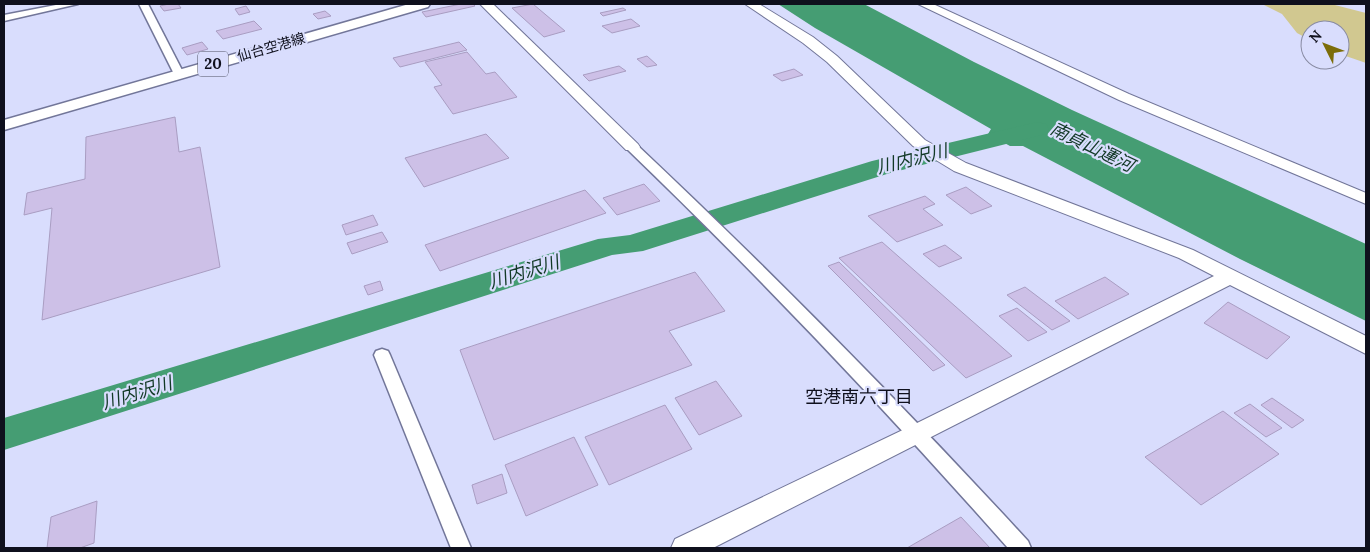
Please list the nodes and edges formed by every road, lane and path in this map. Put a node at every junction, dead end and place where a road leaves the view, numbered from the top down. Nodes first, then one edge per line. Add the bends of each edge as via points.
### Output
1 (73, 4) edge
2 (143, 4) edge
3 (400, 4) edge
4 (423, 4) edge
5 (486, 4) edge
6 (751, 4) edge
7 (924, 4) edge
8 (4, 18) edge
9 (177, 70) junction
10 (4, 116) edge
11 (4, 125) edge
12 (632, 147) joint
13 (1366, 199) edge
14 (1232, 276) junction
15 (1366, 346) edge
16 (382, 354) dead end
17 (918, 434) junction
18 (461, 548) edge
19 (685, 548) edge
20 (1021, 548) edge

1 - 8 street
2 - 9 street
3 - 9 main road, 仙台空港線 / 20
4 - 9 main road, 仙台空港線 / 20
5 - 12 street
6 - 14 street via 808,40 919,143 960,167 1134,232
7 - 13 street via 1124,97
9 - 10 main road, 仙台空港線 / 20
9 - 11 main road, 仙台空港線 / 20
12 - 17 street via 715,226
14 - 15 street
14 - 17 street
16 - 18 street
17 - 19 street
17 - 20 street

